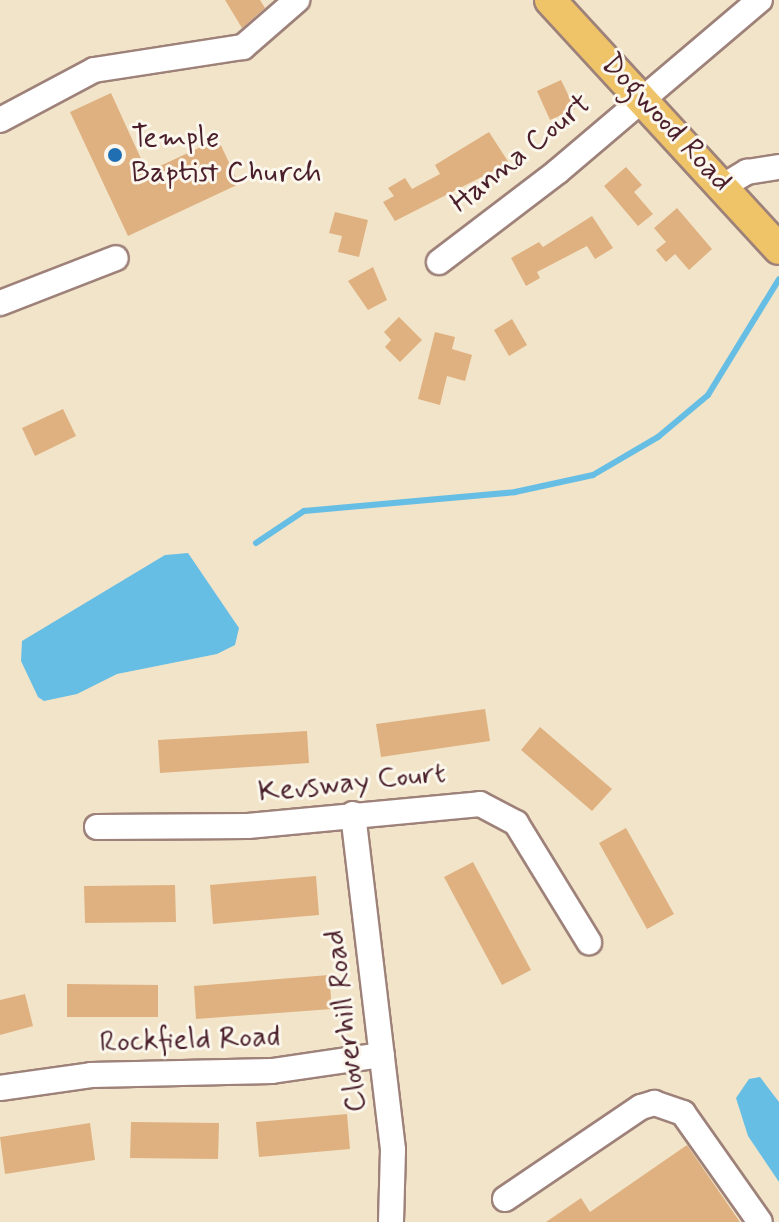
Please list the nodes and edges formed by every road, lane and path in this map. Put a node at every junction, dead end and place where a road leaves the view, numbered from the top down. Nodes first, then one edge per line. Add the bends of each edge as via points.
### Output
1 (297, 0) edge
2 (550, 0) edge
3 (760, 0) edge
4 (643, 96) junction
5 (0, 120) edge
6 (779, 167) edge
7 (725, 185) junction
8 (779, 249) edge
9 (116, 258) dead end
10 (439, 262) dead end
11 (0, 303) edge
12 (353, 814) junction
13 (97, 827) dead end
14 (589, 942) dead end
15 (382, 1055) junction
16 (0, 1088) edge
17 (505, 1199) dead end
18 (391, 1222) edge
19 (760, 1222) edge

1 - 5 street via 243,47 94,70
2 - 4 main road, Dogwood Road
3 - 4 street, Hanna Court
4 - 7 main road, Dogwood Road
4 - 10 street, Hanna Court via 557,172
6 - 7 street via 747,172
7 - 8 main road, Dogwood Road
9 - 11 street
12 - 13 street, Kevsway Court via 234,827
12 - 14 street, Kevsway Court via 459,803 498,811 531,844
12 - 15 street, Cloverhill Road
15 - 16 street, Rockfield Road via 272,1071 91,1075
15 - 18 street, Cloverhill Road via 393,1150
17 - 19 street via 654,1103 683,1113

